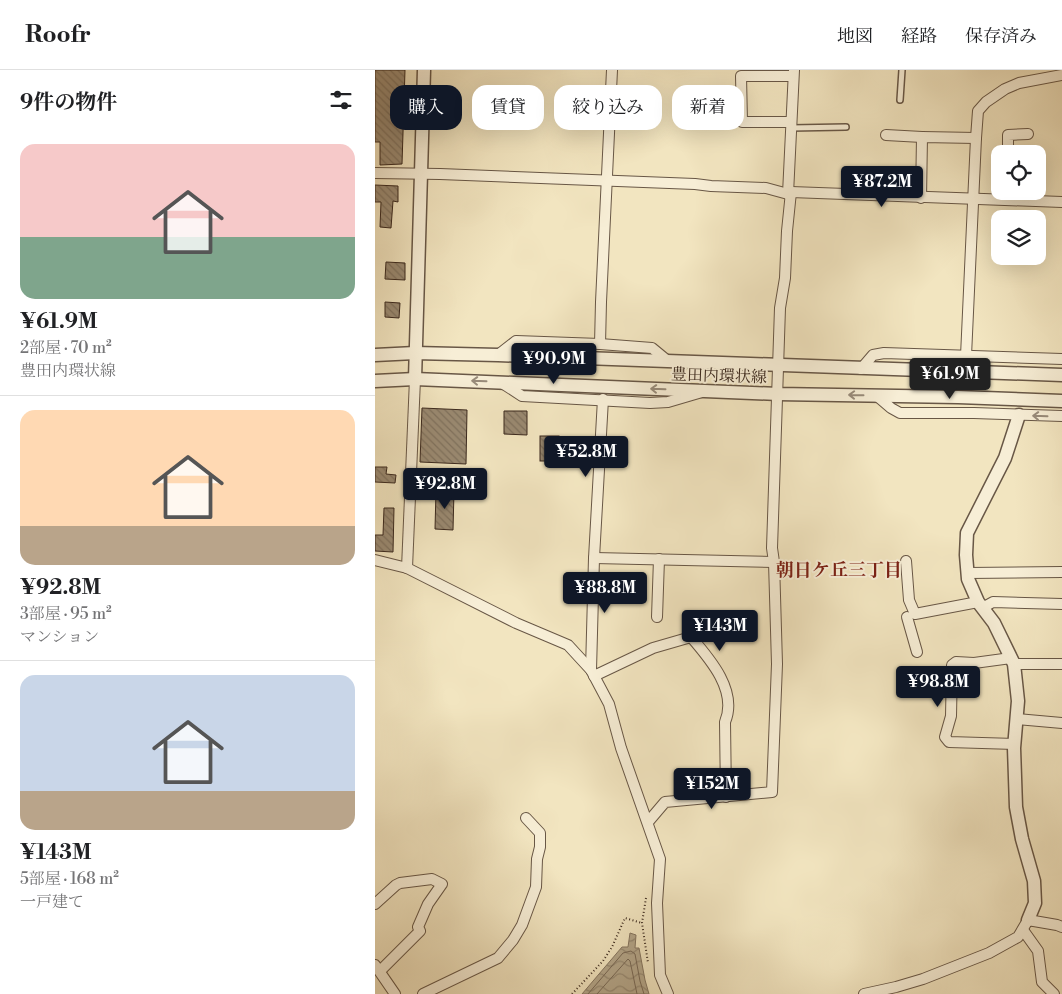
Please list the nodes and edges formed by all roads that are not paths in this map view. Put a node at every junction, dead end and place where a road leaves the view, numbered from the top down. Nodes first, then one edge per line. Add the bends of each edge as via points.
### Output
1 (424, 70) edge
2 (612, 70) edge
3 (902, 70) edge
4 (794, 73) edge
5 (1062, 75) edge
6 (901, 100) dead end
7 (790, 125) junction
8 (846, 127) dead end
9 (886, 134) dead end
10 (1028, 134) dead end
11 (922, 136) junction
12 (975, 138) junction
13 (1007, 145) edge
14 (375, 173) edge
15 (421, 174) junction
16 (607, 180) junction
17 (789, 193) junction
18 (921, 198) junction
19 (991, 198) edge
20 (974, 200) junction
21 (1044, 200) edge
22 (1062, 202) edge
23 (601, 344) junction
24 (415, 353) junction
25 (375, 355) edge
26 (497, 355) junction
27 (966, 356) junction
28 (1008, 357) junction
29 (1062, 359) edge
30 (669, 362) junction
31 (777, 365) junction
32 (861, 369) junction
33 (1060, 373) edge
34 (1033, 374) junction
35 (415, 379) junction
36 (375, 381) edge
37 (501, 382) junction
38 (705, 391) junction
39 (778, 394) junction
40 (877, 396) junction
41 (603, 399) junction
42 (1062, 401) edge
43 (1019, 415) junction
44 (1062, 416) edge
45 (594, 558) junction
46 (659, 559) junction
47 (375, 560) edge
48 (906, 561) dead end
49 (774, 562) junction
50 (407, 568) junction
51 (968, 572) junction
52 (1062, 572) edge
53 (1062, 604) edge
54 (981, 605) junction
55 (907, 616) junction
56 (657, 617) dead end
57 (917, 652) dead end
58 (1012, 661) junction
59 (1062, 664) edge
60 (593, 673) junction
61 (1017, 720) junction
62 (1062, 723) edge
63 (1015, 744) junction
64 (726, 796) junction
65 (526, 818) dead end
66 (648, 822) junction
67 (375, 904) edge
68 (1025, 925) junction
69 (1062, 927) edge
70 (377, 968) edge
71 (395, 994) edge
72 (423, 994) edge
73 (669, 994) edge
74 (864, 994) edge
75 (1054, 994) edge

1 - 15 street
2 - 16 street
3 - 6 lane
4 - 7 street
4 - 7 street via 741,76 743,122
5 - 12 street via 1019,83 986,102 978,111
7 - 8 lane
7 - 17 street
9 - 11 street
10 - 13 street via 1008,135
11 - 12 street
11 - 18 street
12 - 20 street
14 - 15 street
15 - 16 street
15 - 24 street
16 - 17 street via 766,188
16 - 23 street
17 - 18 street
17 - 31 street
18 - 20 street
19 - 20 street
20 - 27 street
21 - 22 street
23 - 26 street via 515,342
23 - 30 street via 652,348
24 - 25 street, 豊田内環状線
24 - 26 street, 豊田内環状線
24 - 35 street
26 - 30 street, 豊田内環状線
27 - 28 street
27 - 32 street via 873,354
28 - 29 street
28 - 34 street via 1019,361
30 - 31 street, 豊田内環状線
31 - 32 street, 豊田内環状線
31 - 39 street
32 - 34 street, 豊田内環状線
33 - 34 street, 豊田内環状線
35 - 36 street, 豊田内環状線
37 -> 35 street, 豊田内環状線
35 - 50 street
38 -> 37 street, 豊田内環状線
37 - 41 street via 522,396
38 - 39 street, 豊田内環状線
38 - 41 street via 668,402
40 -> 39 street, 豊田内環状線
39 - 49 street
40 - 42 street, 豊田内環状線
40 - 43 street via 900,413
41 - 45 street
44 -> 43 street
43 - 51 street via 1005,458 967,533
45 - 46 street
45 - 60 street
46 - 49 street
46 - 56 street
47 - 50 street
48 - 55 street
49 - 64 street via 777,664 772,792
50 - 60 street via 567,645
51 - 52 street
51 - 54 street via 968,579
53 - 54 street via 993,602
54 - 55 street
54 - 58 street via 994,623
55 - 57 street
58 - 59 street
58 - 61 street via 1018,701
58 - 63 street via 956,662 952,665 951,716 945,737 949,742
60 - 64 street via 653,648 691,637 708,657 727,690
60 - 66 street via 609,704
61 - 62 street
61 - 63 street
63 - 68 street via 1016,807 1035,882 1035,903
64 - 66 street via 665,802
65 - 72 street via 540,833 540,847 536,887 522,925 498,958
66 - 73 street via 660,859 657,904 660,975
67 - 70 street via 400,883 432,878 442,884 428,904 418,927 421,931
68 - 69 street via 1057,924
68 - 74 street via 1018,937 970,961 896,987
68 - 75 street via 1037,951 1042,982
70 - 71 street

